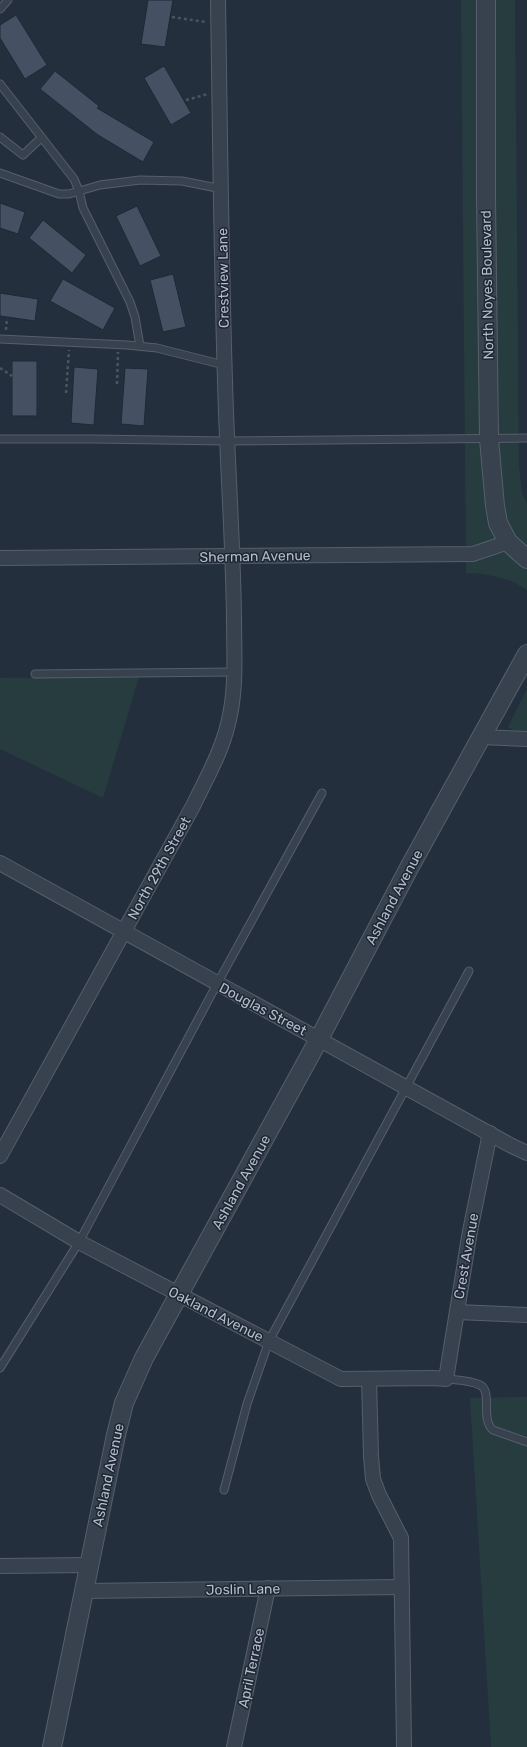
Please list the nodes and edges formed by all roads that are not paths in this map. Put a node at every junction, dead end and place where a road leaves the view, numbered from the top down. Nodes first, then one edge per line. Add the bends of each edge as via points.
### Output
1 (8, 0) edge
2 (218, 0) edge
3 (486, 0) edge
4 (0, 8) edge
5 (0, 84) edge
6 (0, 137) edge
7 (41, 138) junction
8 (0, 173) edge
9 (222, 189) junction
10 (79, 191) junction
11 (0, 339) edge
12 (140, 346) junction
13 (224, 365) junction
14 (527, 438) edge
15 (0, 439) edge
16 (489, 439) junction
17 (226, 441) junction
18 (508, 542) junction
19 (233, 556) junction
20 (0, 558) edge
21 (527, 559) edge
22 (527, 654) edge
23 (234, 672) junction
24 (35, 674) dead end
25 (481, 737) junction
26 (527, 738) edge
27 (322, 793) dead end
28 (0, 863) edge
29 (124, 932) junction
30 (469, 971) dead end
31 (217, 984) junction
32 (319, 1039) junction
33 (405, 1087) junction
34 (490, 1134) junction
35 (527, 1153) edge
36 (0, 1156) edge
37 (0, 1195) edge
38 (79, 1242) junction
39 (178, 1295) junction
40 (457, 1312) junction
41 (527, 1315) edge
42 (269, 1341) junction
43 (0, 1368) edge
44 (370, 1379) junction
45 (446, 1379) junction
46 (527, 1442) edge
47 (224, 1490) dead end
48 (89, 1565) junction
49 (0, 1566) edge
50 (402, 1587) junction
51 (268, 1588) junction
52 (84, 1591) junction
53 (52, 1747) edge
54 (234, 1747) edge
55 (404, 1747) edge

1 - 4 lane
2 - 9 street, Crestview Lane
3 - 16 street, North Noyes Boulevard
5 - 7 lane
6 - 7 lane via 23,155
7 - 10 lane via 74,179
8 - 10 lane via 59,194
9 - 10 lane via 182,181 140,180 100,185
9 - 13 street, Crestview Lane
10 - 12 lane via 83,208 130,302
11 - 12 lane
12 - 13 lane
13 - 17 street, Crestview Lane
14 - 16 lane
15 - 17 lane
16 - 17 lane
16 - 18 street, North Noyes Boulevard via 498,523
17 - 19 street, Crestview Lane
18 - 19 street, Sherman Avenue via 473,554
18 - 21 street, North Noyes Boulevard
19 - 20 street, Sherman Avenue
19 - 23 street, North 29th Street
22 - 25 street, Ashland Avenue
23 - 24 lane
23 - 29 street, North 29th Street via 234,695 220,751
25 - 26 street
25 - 32 street, Ashland Avenue
27 - 31 lane
28 - 29 street, Douglas Street
29 - 31 street, Douglas Street
29 - 36 street, North 29th Street
30 - 33 lane
31 - 32 street, Douglas Street
31 - 38 lane
32 - 33 street, Douglas Street
32 - 39 street, Ashland Avenue
33 - 34 street, Douglas Street
33 - 42 lane
34 - 35 street, Douglas Street
34 - 40 street, Crest Avenue
37 - 38 street, Oakland Avenue
38 - 39 street, Oakland Avenue
38 - 43 lane
39 - 42 street, Oakland Avenue
39 - 48 street, Ashland Avenue via 144,1358 124,1403
40 - 41 street
40 - 45 street, Crest Avenue
42 - 44 street, Oakland Avenue via 341,1379
42 - 47 lane via 247,1404
44 - 45 street, Oakland Avenue
44 - 50 street via 373,1479 401,1538
45 - 46 lane via 471,1381 482,1385 485,1391 486,1422 489,1427
48 - 49 street
48 - 52 street, Ashland Avenue
50 - 51 street, Joslin Lane
50 - 55 street
51 - 52 street, Joslin Lane
51 - 54 street, April Terrace
52 - 53 street, Ashland Avenue

